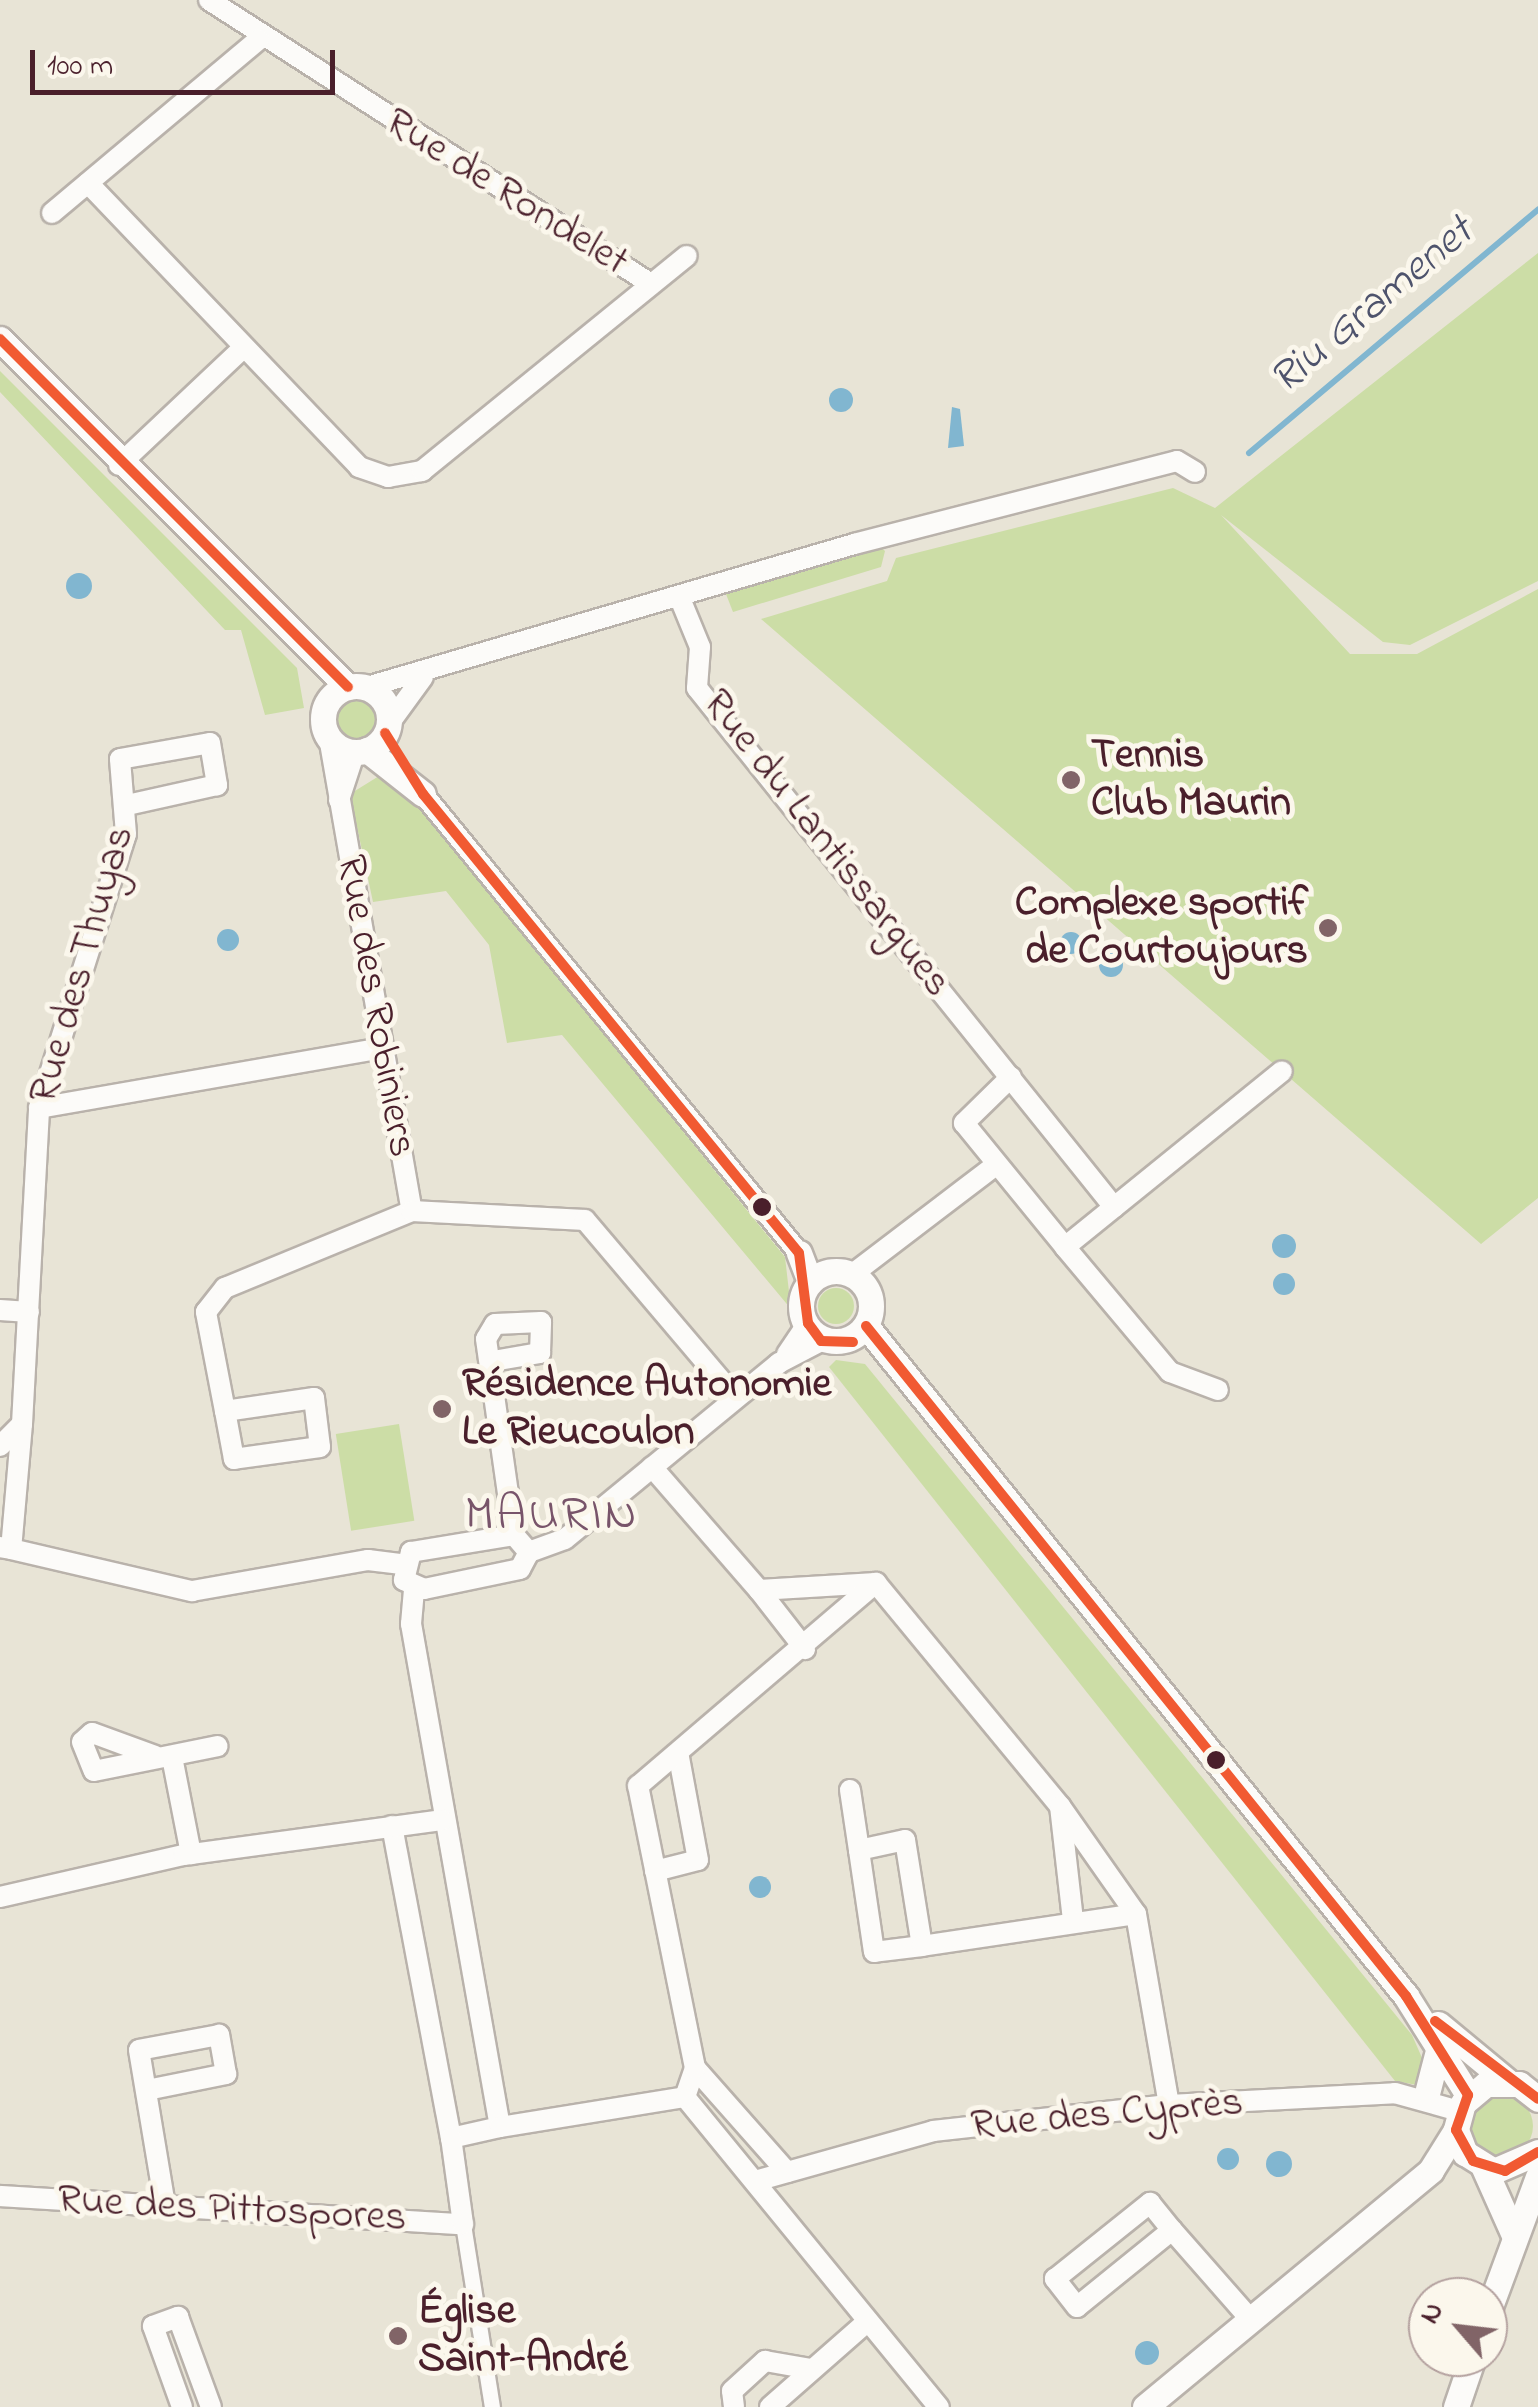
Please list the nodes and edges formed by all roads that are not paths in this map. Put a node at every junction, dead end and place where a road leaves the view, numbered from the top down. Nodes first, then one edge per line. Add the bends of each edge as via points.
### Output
1 (209, 0) edge
2 (259, 39) junction
3 (88, 183) junction
4 (52, 214) dead end
5 (686, 256) dead end
6 (650, 284) junction
7 (0, 340) edge
8 (242, 349) junction
9 (119, 465) junction
10 (1194, 472) dead end
11 (679, 596) junction
12 (423, 677) junction
13 (348, 692) junction
14 (329, 738) junction
15 (374, 740) junction
16 (424, 794) joint
17 (339, 800) junction
18 (127, 805) junction
19 (382, 1048) junction
20 (1282, 1071) dead end
21 (1011, 1077) junction
22 (39, 1108) junction
23 (996, 1166) junction
24 (1114, 1207) junction
25 (412, 1212) junction
26 (1065, 1246) junction
27 (800, 1253) joint
28 (818, 1275) junction
29 (862, 1275) junction
30 (0, 1310) edge
31 (29, 1312) junction
32 (814, 1332) junction
33 (859, 1334) junction
34 (493, 1361) dead end
35 (1218, 1390) dead end
36 (736, 1398) junction
37 (226, 1411) junction
38 (22, 1424) junction
39 (0, 1446) edge
40 (652, 1467) junction
41 (514, 1535) junction
42 (5, 1548) edge
43 (529, 1552) junction
44 (402, 1564) junction
45 (876, 1583) junction
46 (414, 1588) junction
47 (759, 1590) junction
48 (806, 1649) junction
49 (218, 1746) dead end
50 (679, 1758) junction
51 (850, 1790) dead end
52 (1060, 1806) junction
53 (443, 1820) junction
54 (392, 1826) junction
55 (859, 1850) junction
56 (190, 1854) junction
57 (654, 1871) junction
58 (0, 1897) edge
59 (1136, 1914) junction
60 (1073, 1920) junction
61 (922, 1946) junction
62 (1406, 1996) junction
63 (1440, 2044) junction
64 (695, 2068) junction
65 (1507, 2081) junction
66 (146, 2090) dead end
67 (1536, 2094) edge
68 (685, 2096) junction
69 (1426, 2097) junction
70 (1169, 2105) junction
71 (1461, 2112) junction
72 (500, 2127) junction
73 (451, 2138) junction
74 (1537, 2163) edge
75 (1479, 2165) junction
76 (1431, 2170) junction
77 (786, 2172) junction
78 (759, 2180) junction
79 (0, 2196) edge
80 (165, 2206) junction
81 (464, 2224) junction
82 (1172, 2230) junction
83 (1514, 2236) junction
84 (1500, 2277) edge
85 (1251, 2320) junction
86 (868, 2321) junction
87 (811, 2369) junction
88 (1466, 2377) edge
89 (182, 2407) edge
90 (211, 2407) edge
91 (492, 2407) edge
92 (734, 2407) edge
93 (770, 2407) edge
94 (939, 2407) edge
95 (1146, 2407) edge
96 (1456, 2407) edge

1 - 2 street, Rue de Rondelet
2 - 3 street
2 - 6 street, Rue de Rondelet
3 - 4 street
3 - 8 street, Rue de Rondelet
5 - 6 street, Rue de Rondelet
6 - 8 street, Rue de Rondelet via 422,471 388,477 359,467
7 - 9 street
8 - 9 street
9 - 13 street
10 - 11 street via 1177,461
11 - 12 street
11 - 21 street, Rue du Lantissargues via 700,646 697,688
12 - 13 street
12 - 15 street
13 - 14 street
13 - 15 street via 382,698
14 - 15 street
14 - 17 street, Rue des Robiniers
15 - 16 street
15 - 17 street, Rue des Robiniers
16 - 27 street
17 - 19 street, Rue des Robiniers
18 - 18 street, Rue des Thuyas via 217,785 210,743 120,759
18 - 22 street, Rue des Thuyas via 126,834
19 - 22 street
19 - 25 street, Rue des Robiniers
20 - 24 street
21 - 23 street via 964,1113
21 - 24 street, Rue du Lantissargues
22 - 31 street, Rue des Thuyas
23 - 26 street
23 - 29 street
24 - 26 street
25 - 36 street via 584,1220
25 - 37 street via 224,1288 206,1312
26 - 35 street via 1170,1372
27 - 28 street
28 - 29 street
28 - 32 street
29 - 33 street
30 - 31 street
31 - 38 street, Rue des Thuyas
32 - 33 street
32 - 36 street
33 - 62 street
34 - 41 street
36 - 40 street
37 - 37 street via 234,1459 320,1447 314,1398
38 - 39 street
38 - 42 street, Rue des Thuyas
40 - 43 street via 564,1539
40 - 47 street
41 - 43 street
41 - 44 street via 411,1552
42 - 44 street via 192,1592 368,1560
43 - 46 street via 520,1570
44 - 46 street
45 - 47 street
45 - 48 street
45 - 52 street
46 - 53 street via 412,1624
47 - 48 street
48 - 50 street
49 - 56 street via 164,1757
50 - 57 street via 638,1786
50 - 57 street via 698,1860
51 - 55 street
52 - 59 street
52 - 60 street
53 - 54 street
53 - 72 street
54 - 56 street
54 - 73 street
55 - 61 street via 874,1952
55 - 61 street via 905,1840
56 - 58 street
57 - 64 street
59 - 60 street
59 - 70 street
60 - 61 street
62 - 63 street
62 - 65 street
63 - 69 street
63 - 71 street
64 - 68 street
64 - 77 street
65 - 67 street
65 - 71 street
66 - 80 street
68 - 72 street
68 - 78 street
69 - 70 street, Rue des Cyprès
69 - 71 street, Rue des Cyprès
70 - 77 street, Rue des Cyprès via 933,2131
71 - 75 street
71 - 76 street
72 - 73 street
73 - 81 street
74 - 75 street via 1516,2169
74 - 83 street
75 - 76 street
75 - 83 street
76 - 85 street
77 - 78 street, Rue des Cyprès
78 - 86 street
79 - 80 street, Rue des Pittospores
80 - 81 street, Rue des Pittospores
81 - 91 street
82 - 82 street via 1150,2203 1055,2280 1077,2307
82 - 85 street
83 - 84 street
85 - 95 street
86 - 87 street
86 - 94 street
87 - 92 street via 765,2361 732,2391
87 - 93 street
88 - 96 street
89 - 90 street via 152,2326 178,2316

